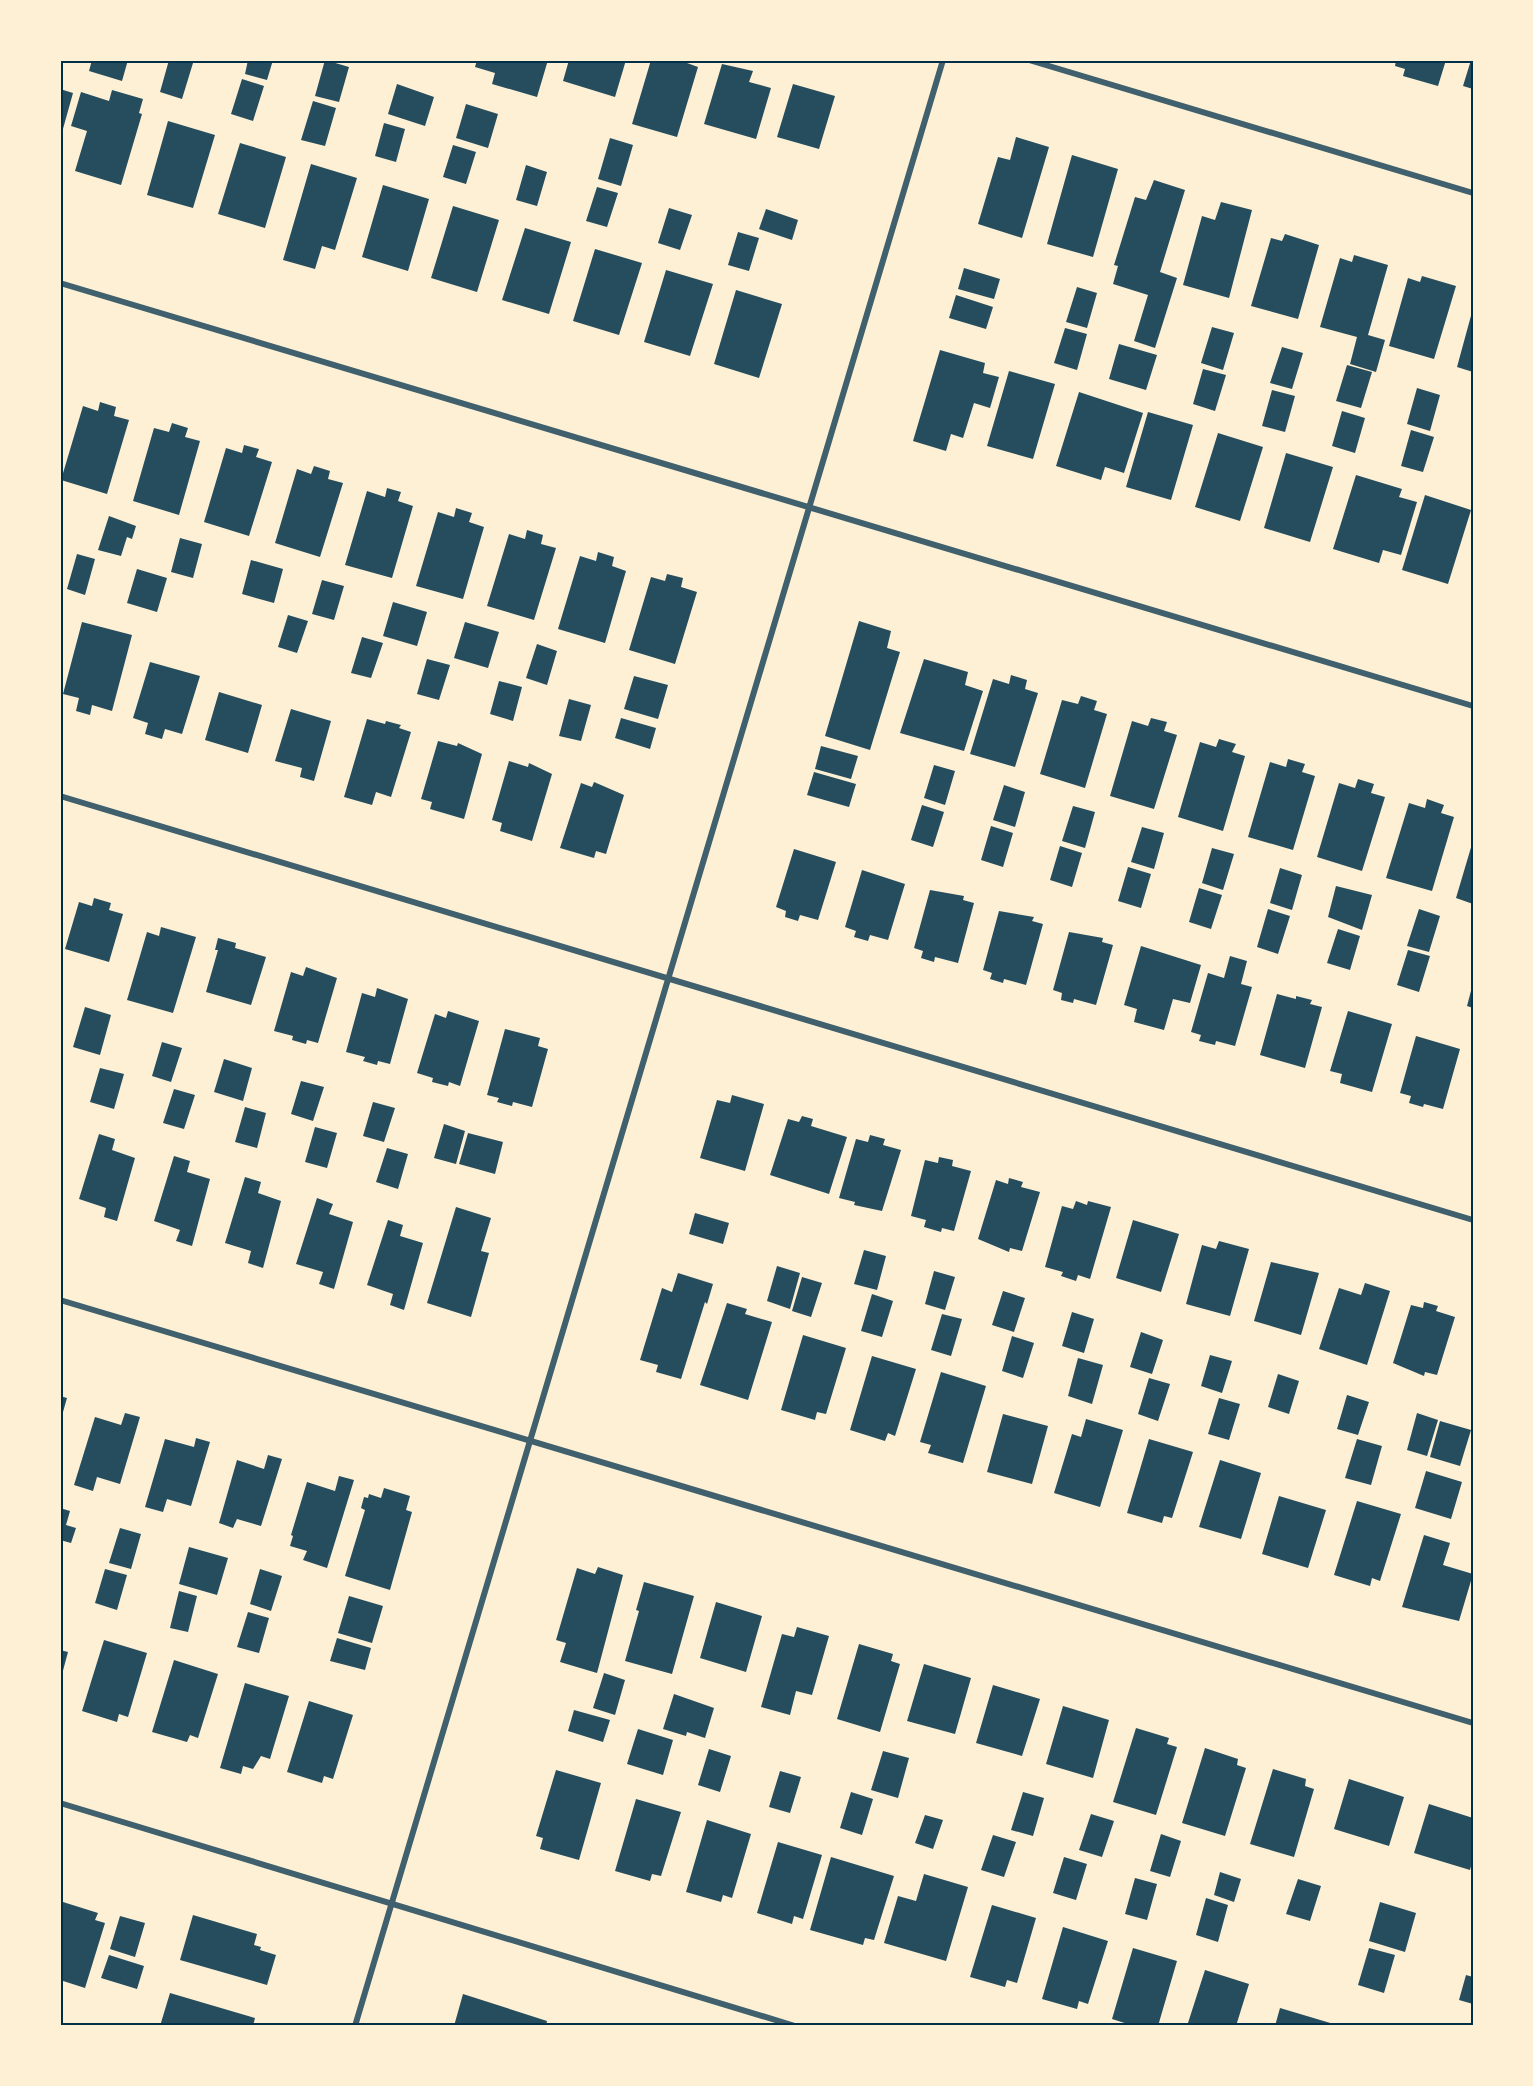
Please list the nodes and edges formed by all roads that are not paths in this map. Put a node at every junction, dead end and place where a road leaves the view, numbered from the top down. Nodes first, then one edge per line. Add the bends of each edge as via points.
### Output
1 (943, 60) edge
2 (1029, 60) edge
3 (1473, 193) edge
4 (60, 283) edge
5 (809, 507) junction
6 (1473, 706) edge
7 (60, 796) edge
8 (668, 978) junction
9 (1473, 1220) edge
10 (60, 1300) edge
11 (530, 1440) junction
12 (1473, 1723) edge
13 (60, 1803) edge
14 (392, 1904) junction
15 (355, 2026) edge
16 (795, 2026) edge

1 - 5 street
2 - 3 street
4 - 5 street
5 - 6 street
5 - 8 street
7 - 8 street
8 - 9 street
8 - 11 street
10 - 11 street
11 - 12 street
11 - 14 street
13 - 14 street
14 - 15 street
14 - 16 street

